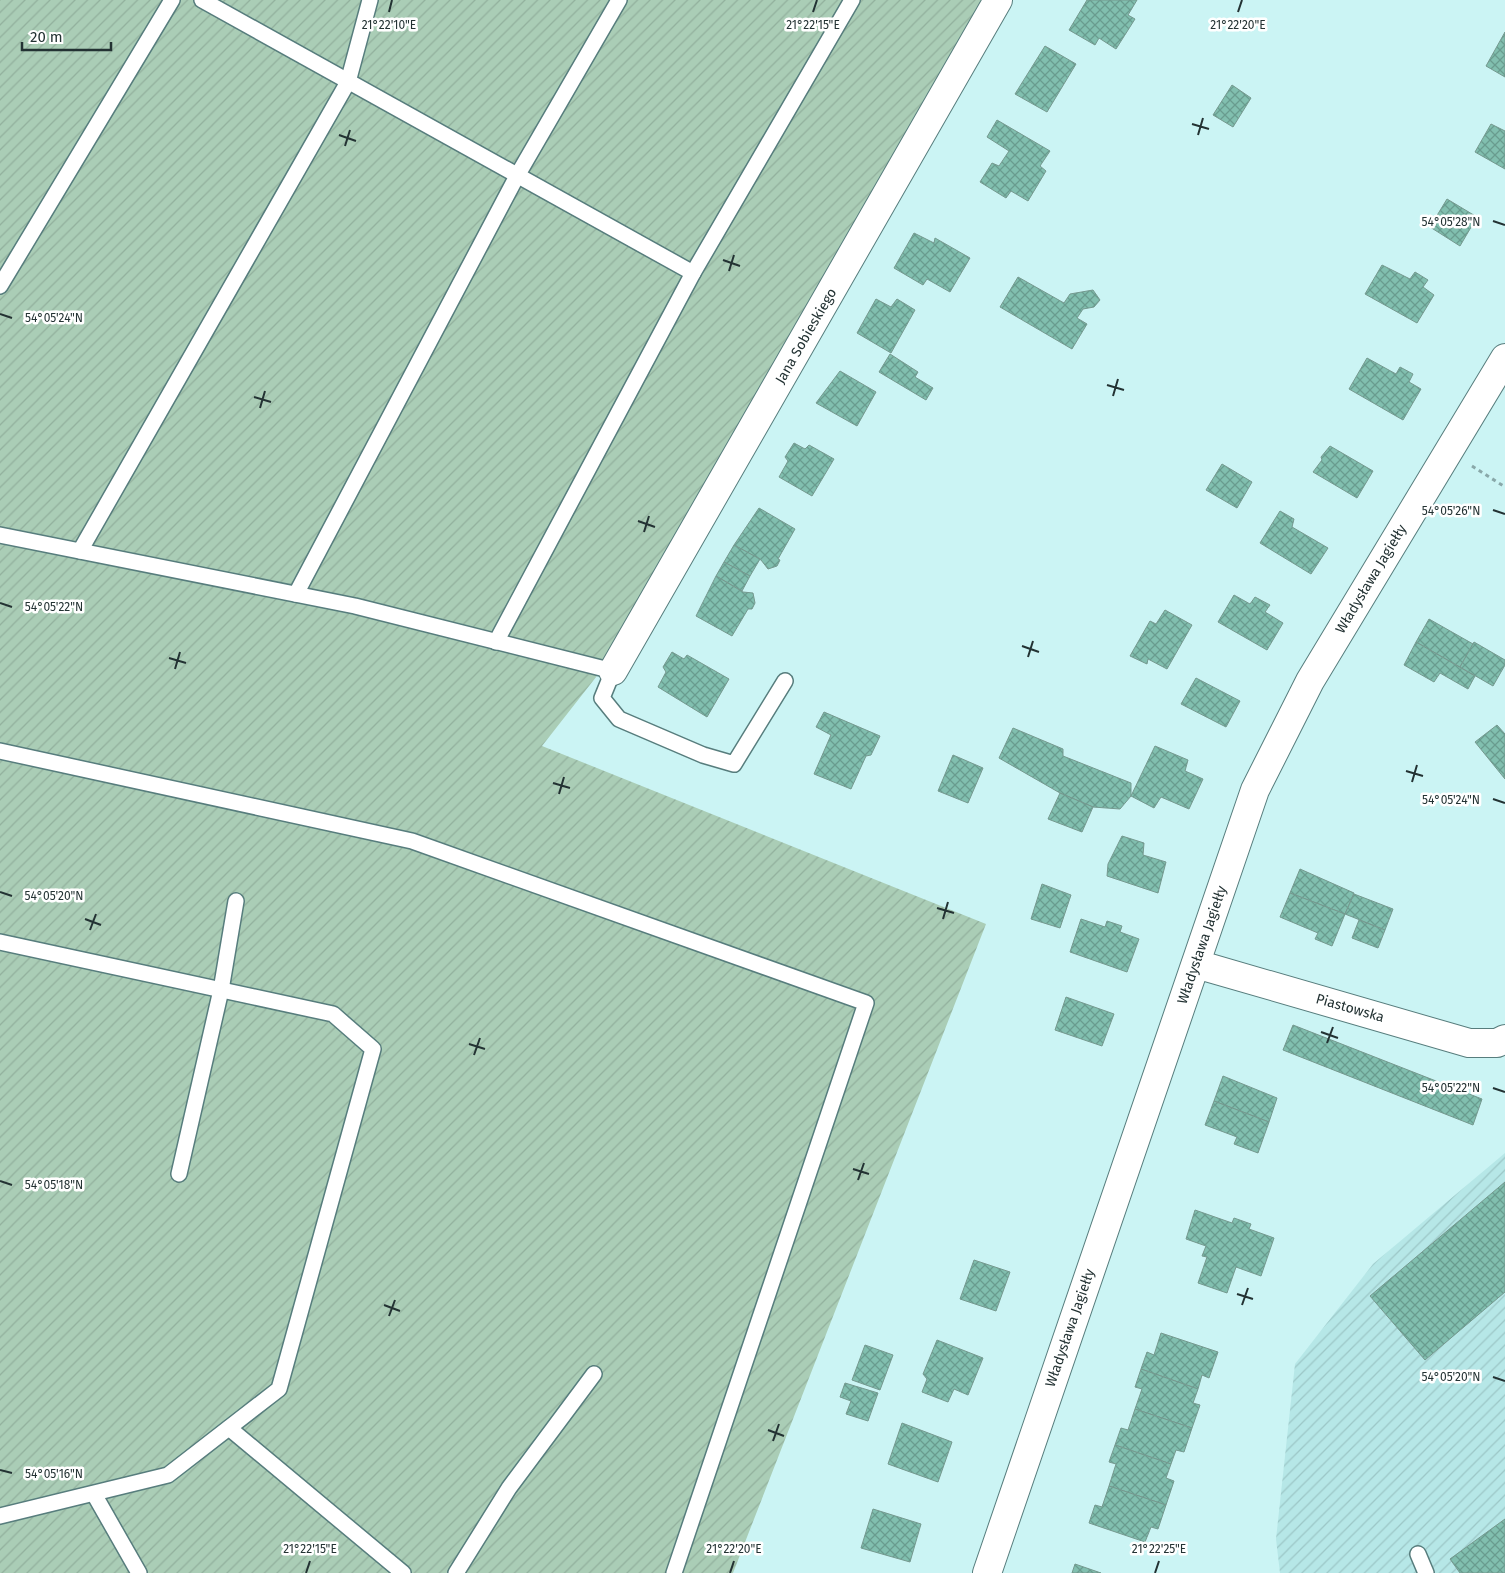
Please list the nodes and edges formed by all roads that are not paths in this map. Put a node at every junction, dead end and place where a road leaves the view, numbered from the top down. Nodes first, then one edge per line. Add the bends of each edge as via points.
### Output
1 (172, 0) edge
2 (202, 0) edge
3 (370, 0) edge
4 (619, 0) edge
5 (852, 0) edge
6 (998, 0) edge
7 (348, 82) junction
8 (517, 176) junction
9 (693, 273) junction
10 (0, 286) edge
11 (1505, 358) edge
12 (0, 535) edge
13 (80, 551) junction
14 (296, 594) junction
15 (496, 642) junction
16 (613, 671) junction
17 (785, 681) dead end
18 (0, 751) edge
19 (236, 901) dead end
20 (0, 942) edge
21 (1196, 964) junction
22 (221, 990) junction
23 (1505, 1039) edge
24 (179, 1174) dead end
25 (594, 1374) dead end
26 (229, 1428) junction
27 (94, 1494) junction
28 (0, 1516) edge
29 (1418, 1554) dead end
30 (139, 1573) edge
31 (403, 1573) edge
32 (456, 1573) edge
33 (674, 1573) edge
34 (986, 1573) edge
35 (1426, 1573) edge

1 - 10 lane
2 - 7 lane
3 - 7 lane
4 - 8 lane
5 - 9 lane
6 - 16 street, Jana Sobieskiego
7 - 8 lane
7 - 13 lane
8 - 9 lane
8 - 14 lane
9 - 15 lane
11 - 21 street, Władysława Jagiełły via 1310,681 1260,781
12 - 13 lane
13 - 14 lane
14 - 15 lane
15 - 16 lane
16 - 17 lane via 602,698 619,718 703,755 734,764
18 - 33 lane via 412,840 866,1003
19 - 22 lane
20 - 22 lane
21 - 23 street, Piastowska via 1469,1043 1497,1043
21 - 34 street, Władysława Jagiełły
22 - 24 lane
22 - 26 lane via 333,1014 373,1049 279,1389
25 - 32 lane via 509,1488
26 - 27 lane via 168,1475
26 - 31 lane
27 - 28 lane
27 - 30 lane
29 - 35 lane

